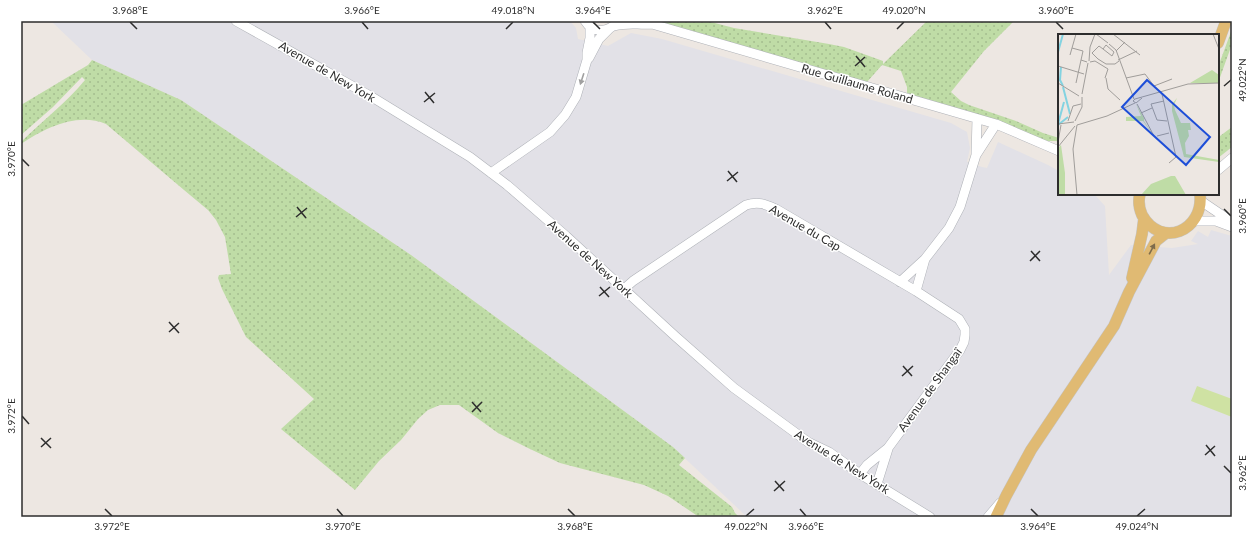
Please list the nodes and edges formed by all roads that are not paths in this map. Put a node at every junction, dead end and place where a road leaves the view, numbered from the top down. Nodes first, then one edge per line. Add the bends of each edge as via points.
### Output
1 (236, 21) edge
2 (1226, 21) edge
3 (649, 23) edge
4 (587, 24) edge
5 (614, 25) edge
6 (1219, 40) edge
7 (587, 60) junction
8 (977, 119) junction
9 (996, 124) junction
10 (1058, 151) edge
11 (976, 155) junction
12 (1232, 158) edge
13 (1219, 169) edge
14 (491, 173) junction
15 (1138, 197) edge
16 (1200, 197) edge
17 (1144, 218) junction
18 (1194, 221) junction
19 (1232, 222) edge
20 (1232, 227) edge
21 (1166, 233) junction
22 (925, 259) junction
23 (900, 282) junction
24 (624, 289) junction
25 (916, 291) junction
26 (1129, 292) junction
27 (965, 329) joint
28 (888, 448) junction
29 (860, 474) junction
30 (877, 484) junction
31 (1006, 496) junction
32 (930, 517) edge
33 (988, 517) edge
34 (996, 517) edge

1 - 14 street, Avenue de New York via 372,97 470,157
2 - 6 main road
3 - 5 street, Rue Guillaume Roland
3 - 8 street, Rue Guillaume Roland
4 - 5 street, Rue Guillaume Roland via 602,31
4 - 7 street via 590,38
5 - 7 street via 599,39
7 -> 14 street via 576,97 565,115 550,132
8 - 9 street, Rue Guillaume Roland
8 - 11 street
9 - 10 street, Rue Guillaume Roland
9 - 11 street
11 - 22 street via 960,207 949,228
12 - 13 street
14 - 24 street, Avenue de New York
15 - 17 main road
16 - 18 main road via 1200,208
16 - 19 street
17 - 21 main road via 1150,226
17 - 26 main road
18 - 20 street via 1216,221
18 - 21 main road via 1183,230
26 -> 21 main road via 1156,241
22 - 23 street
22 - 25 street
23 - 24 street, Avenue du Cap via 776,209 754,202 632,281
23 - 25 street, Avenue du Cap
24 - 29 street, Avenue de New York via 734,388 808,442 829,452
25 - 27 street, Avenue du Cap via 959,319
26 - 31 main road via 1114,326 1031,450
27 - 28 street, Avenue de Shangaï via 964,342 960,350
28 - 29 street
28 - 30 street
29 - 30 street, Avenue de New York
30 - 32 street, Avenue de New York
31 - 33 street
31 - 34 main road

